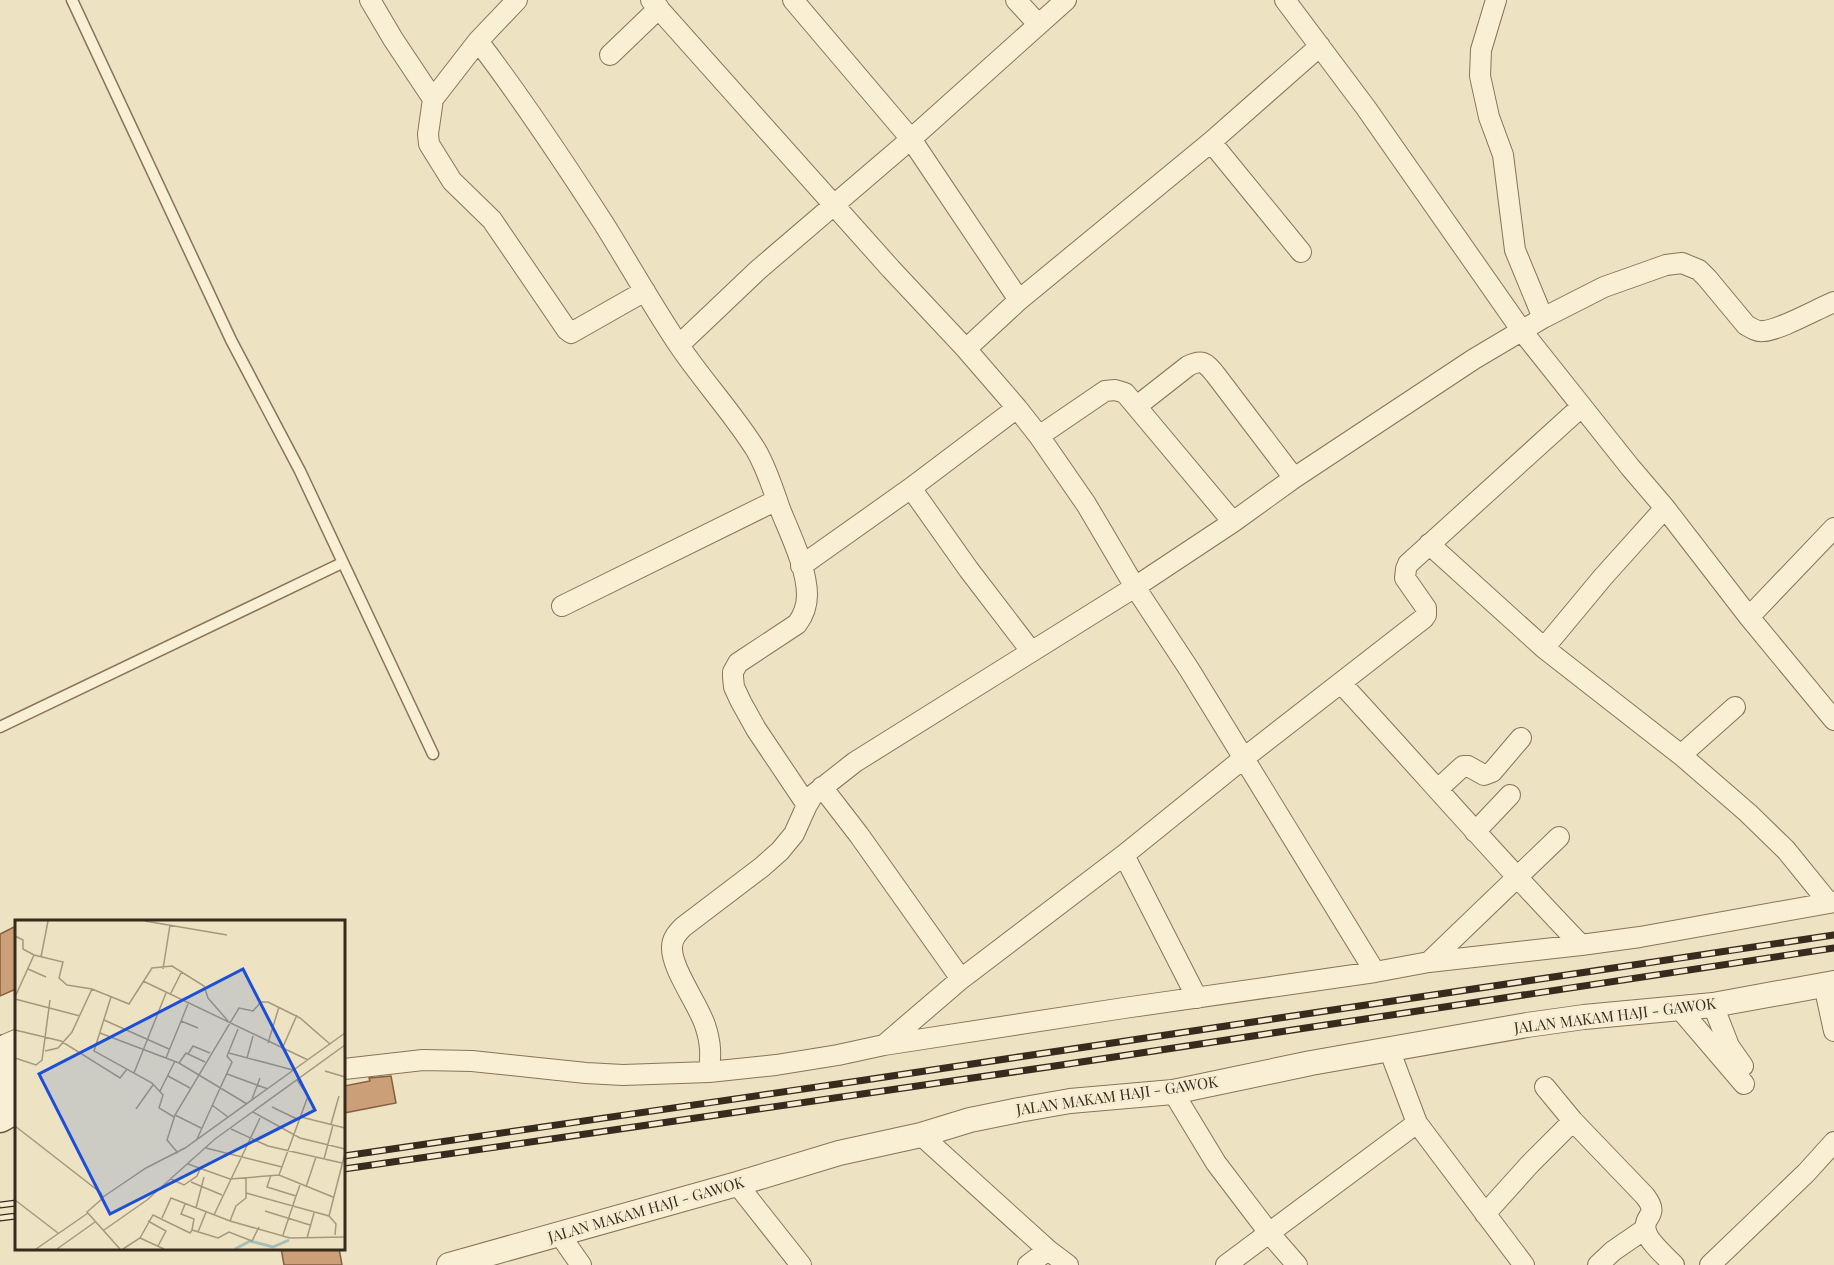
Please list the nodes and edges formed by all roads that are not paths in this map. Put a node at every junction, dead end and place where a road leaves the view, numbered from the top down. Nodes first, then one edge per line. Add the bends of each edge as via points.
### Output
1 (72, 0) edge
2 (370, 0) edge
3 (518, 0) edge
4 (793, 0) edge
5 (1016, 0) edge
6 (1066, 0) edge
7 (1285, 0) edge
8 (1496, 0) edge
9 (655, 4) edge
10 (1038, 24) junction
11 (478, 41) junction
12 (1320, 46) junction
13 (610, 55) dead end
14 (433, 99) junction
15 (911, 139) junction
16 (1211, 142) junction
17 (834, 204) junction
18 (1301, 252) dead end
19 (645, 291) junction
20 (1019, 300) junction
21 (1834, 302) edge
22 (1543, 318) junction
23 (1521, 331) junction
24 (679, 345) junction
25 (966, 349) junction
26 (1137, 406) junction
27 (1581, 407) junction
28 (1017, 408) junction
29 (1039, 436) junction
30 (1294, 478) junction
31 (911, 488) junction
32 (777, 500) junction
33 (1665, 508) junction
34 (1233, 522) junction
35 (1834, 528) edge
36 (1429, 544) junction
37 (342, 563) junction
38 (801, 566) junction
39 (1136, 586) junction
40 (562, 606) dead end
41 (1749, 617) junction
42 (1544, 648) junction
43 (1031, 651) junction
44 (1341, 683) junction
45 (1735, 707) dead end
46 (1831, 709) edge
47 (0, 727) edge
48 (1521, 738) dead end
49 (433, 754) dead end
50 (1681, 755) junction
51 (1244, 758) junction
52 (822, 788) junction
53 (1438, 789) junction
54 (1510, 795) dead end
55 (807, 805) junction
56 (1475, 832) junction
57 (1559, 837) dead end
58 (1124, 855) junction
59 (1517, 878) junction
60 (1832, 902) edge
61 (1581, 945) junction
62 (1429, 962) junction
63 (1375, 972) junction
64 (961, 979) junction
65 (1829, 984) edge
66 (1197, 998) junction
67 (1713, 1005) junction
68 (1679, 1008) junction
69 (1834, 1031) edge
70 (15, 1040) edge
71 (884, 1045) junction
72 (0, 1048) edge
73 (1389, 1049) junction
74 (345, 1069) edge
75 (709, 1072) junction
76 (1545, 1087) dead end
77 (1173, 1092) junction
78 (9, 1114) edge
79 (1573, 1121) junction
80 (1417, 1122) junction
81 (921, 1135) junction
82 (1834, 1142) edge
83 (737, 1184) junction
84 (1485, 1214) junction
85 (1645, 1229) junction
86 (1270, 1234) junction
87 (560, 1235) junction
88 (1048, 1250) junction
89 (1713, 1264) edge
90 (449, 1265) edge
91 (581, 1265) edge
92 (801, 1265) edge
93 (1028, 1265) edge
94 (1068, 1265) edge
95 (1226, 1265) edge
96 (1297, 1265) edge
97 (1524, 1265) edge
98 (1598, 1265) edge
99 (1674, 1265) edge

1 - 37 lane via 226,330 300,471
2 - 14 street
3 - 11 street
4 - 15 street
5 - 10 street
6 - 10 street
7 - 12 street
8 - 22 street via 1481,50 1480,76 1503,155 1515,250
9 - 13 street
9 - 17 street
10 - 15 street
11 - 14 street
11 - 19 street via 542,130
12 - 16 street
12 - 23 street
14 - 19 street via 428,134 438,161 452,181 492,220 567,330 574,332
15 - 17 street
15 - 20 street
16 - 18 street
16 - 20 street
17 - 24 street
17 - 25 street
19 - 24 street
20 - 25 street
21 - 22 street via 1773,329 1756,330 1746,325 1700,270 1675,264 1604,287
22 - 23 street
23 - 27 street
23 - 30 street
24 - 32 street via 756,450
25 - 28 street
26 - 29 street via 1125,393 1105,391
26 - 30 street via 1188,366 1203,363
26 - 34 street
27 - 33 street
27 - 36 street
28 - 29 street
28 - 31 street
29 - 39 street
30 - 34 street
31 - 38 street
31 - 43 street
32 - 38 street
32 - 40 street
33 - 41 street
33 - 42 street
34 - 39 street
35 - 41 street
36 - 42 street
36 - 44 street via 1408,564 1405,578 1426,608 1426,615
37 - 47 lane
37 - 49 lane
38 - 55 street via 807,596 802,617 787,632 738,663 733,677 734,687 756,729
39 - 43 street
39 - 51 street
41 - 46 street
42 - 50 street
43 - 52 street via 855,762
44 - 51 street
44 - 53 street
45 - 50 street
48 - 53 street via 1489,774 1463,766
50 - 60 street via 1748,813
51 - 58 street
51 - 63 street
52 - 55 street
52 - 64 street
53 - 56 street
54 - 56 street
55 - 75 street via 794,834 780,851 673,939 674,960 705,1024 711,1048
56 - 59 street
57 - 59 street
58 - 64 street
58 - 66 street
59 - 61 street
59 - 62 street
60 - 61 street
61 - 62 street
62 - 63 street
63 - 66 street
64 - 71 street
65 - 67 street, JALAN MAKAM HAJI - GAWOK
65 - 69 street
66 - 71 street
67 - 68 street, JALAN MAKAM HAJI - GAWOK
67 - 68 street via 1743,1075
68 - 73 street, JALAN MAKAM HAJI - GAWOK via 1584,1017
70 - 72 street
71 - 75 street via 776,1065
72 - 78 main road via 12,1089
73 - 77 street, JALAN MAKAM HAJI - GAWOK
73 - 80 street
74 - 75 street via 423,1060 623,1075
76 - 79 street
77 - 81 street, JALAN MAKAM HAJI - GAWOK via 1070,1101 970,1120
77 - 86 street via 1216,1163
79 - 84 street
79 - 85 street via 1652,1205
80 - 84 street
80 - 86 street
81 - 83 street, JALAN MAKAM HAJI - GAWOK via 839,1153
81 - 88 street
82 - 89 street
83 - 87 street, JALAN MAKAM HAJI - GAWOK
83 - 92 street
84 - 97 street
85 - 98 street
85 - 99 street
86 - 95 street
86 - 96 street
87 - 90 street, JALAN MAKAM HAJI - GAWOK
87 - 91 street
88 - 93 street
88 - 94 street

